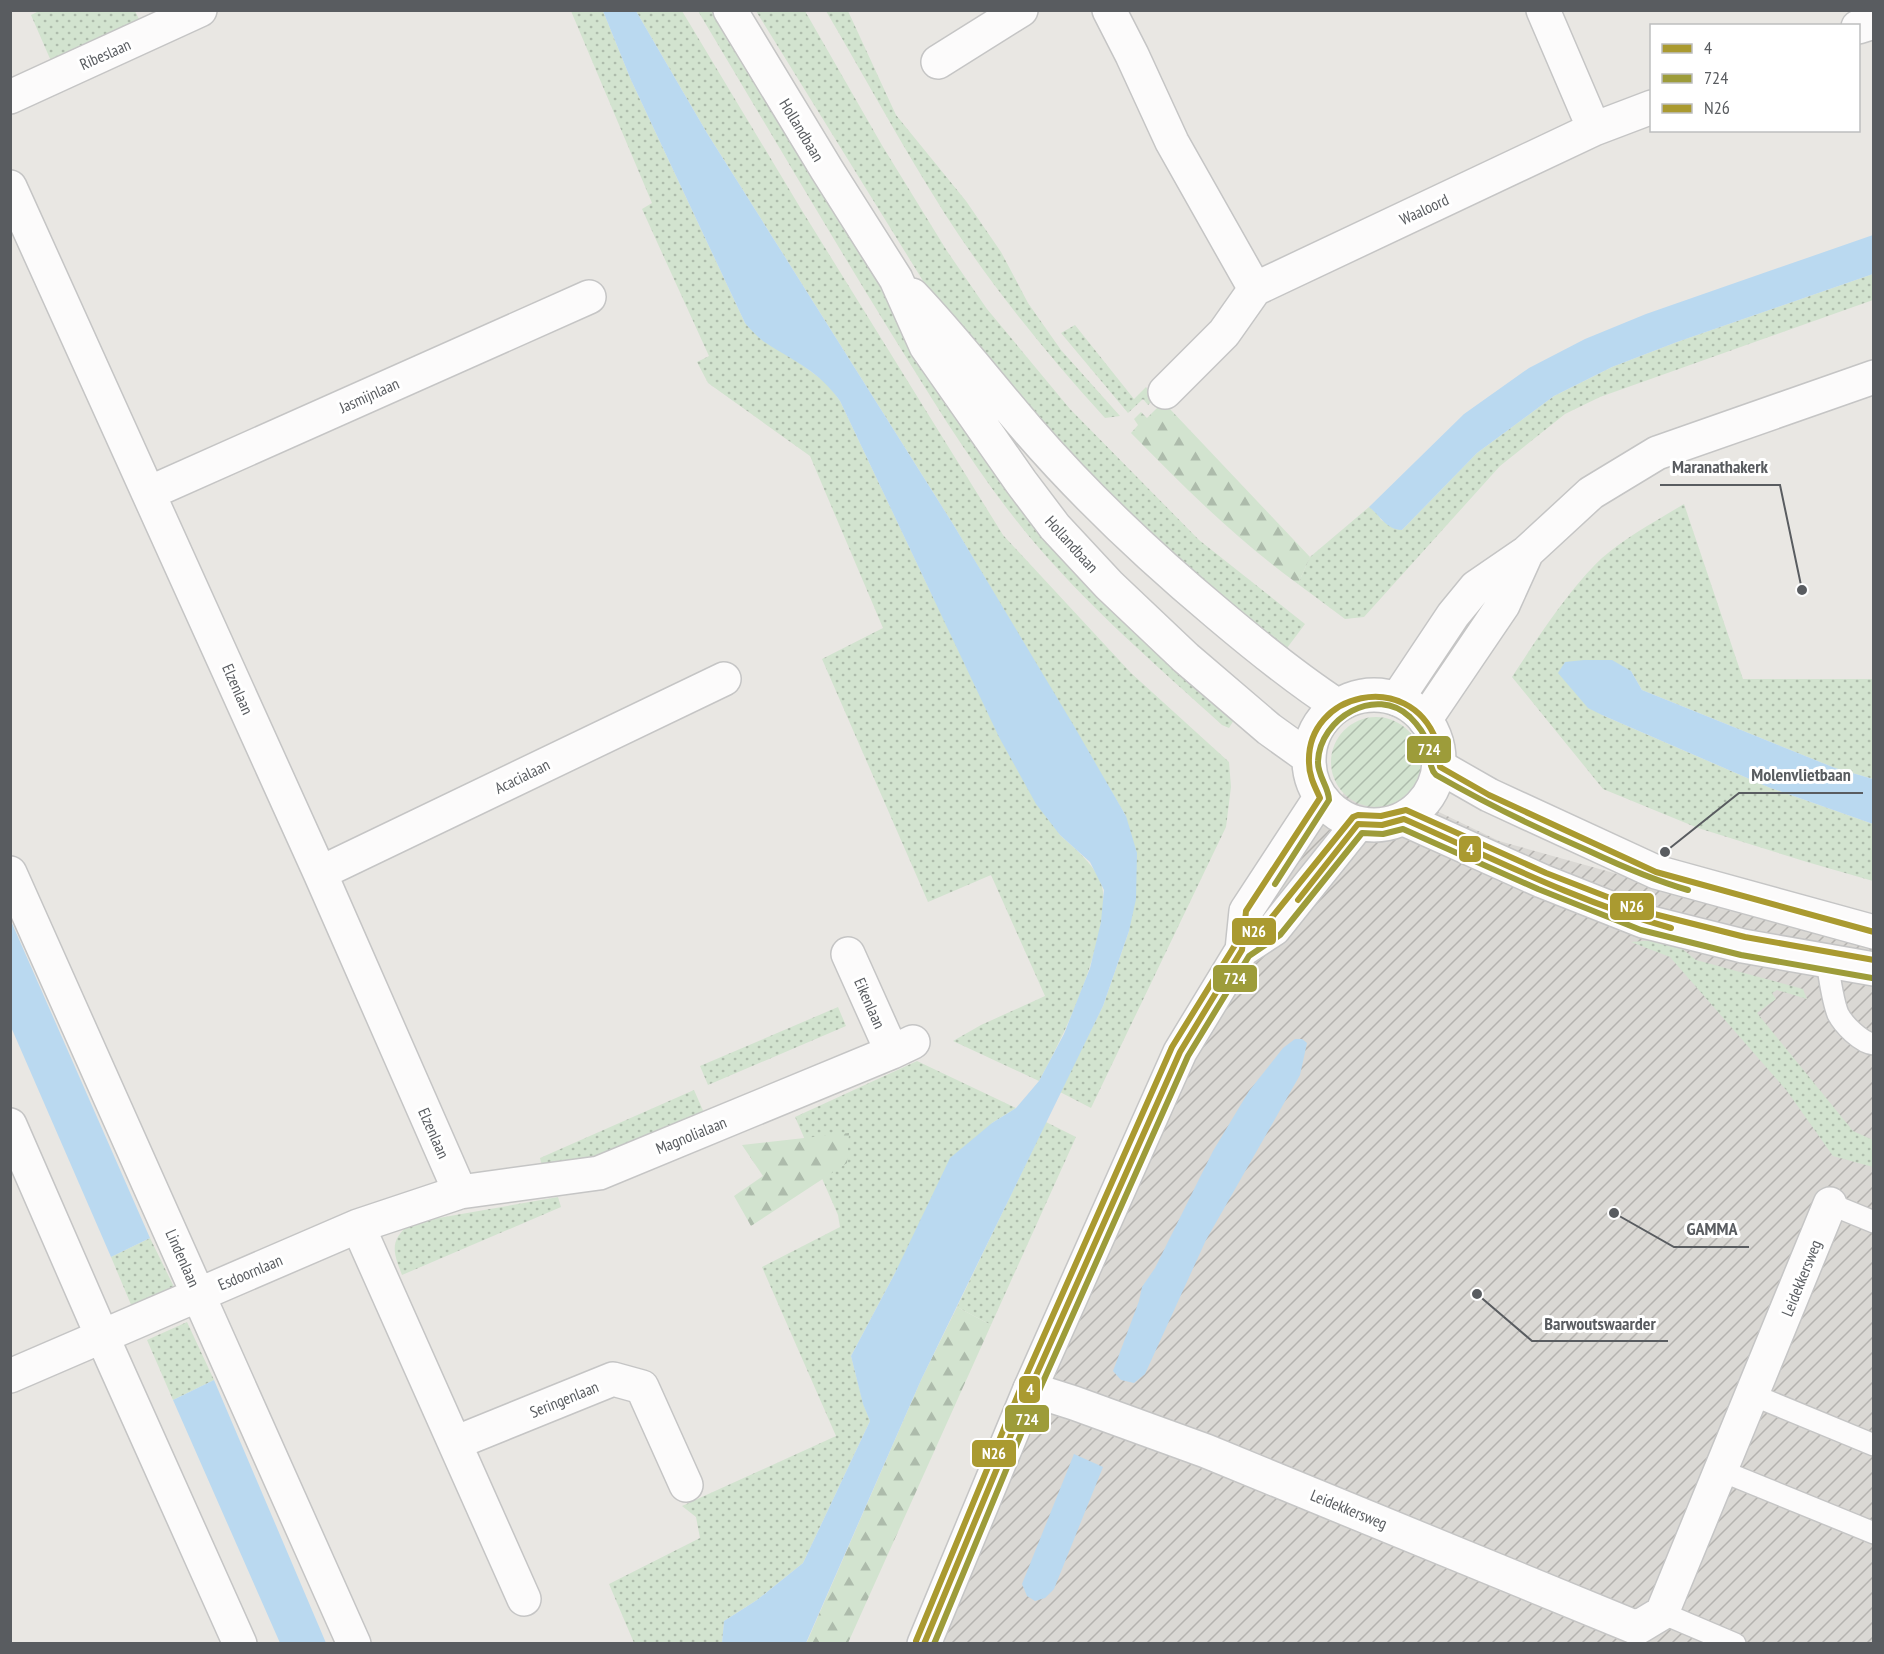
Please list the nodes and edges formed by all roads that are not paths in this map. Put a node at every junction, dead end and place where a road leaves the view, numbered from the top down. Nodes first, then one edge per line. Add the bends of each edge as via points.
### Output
1 (200, 10) edge
2 (730, 10) edge
3 (1021, 10) edge
4 (1109, 10) edge
5 (1543, 10) edge
6 (938, 62) dead end
7 (10, 97) edge
8 (1650, 108) edge
9 (1594, 129) junction
10 (10, 188) edge
11 (896, 279) junction
12 (1255, 289) junction
13 (589, 297) dead end
14 (1874, 378) edge
15 (1166, 392) dead end
16 (149, 493) junction
17 (1527, 552) junction
18 (724, 679) dead end
19 (1397, 699) junction
20 (1338, 706) junction
21 (1425, 720) junction
22 (1308, 757) junction
23 (1440, 766) junction
24 (1320, 798) junction
25 (1404, 819) junction
26 (1358, 824) junction
27 (10, 873) edge
28 (321, 873) junction
29 (1874, 932) edge
30 (1242, 950) junction
31 (848, 954) dead end
32 (1827, 962) junction
33 (1874, 969) edge
34 (1872, 1046) edge
35 (902, 1047) joint
36 (10, 1125) edge
37 (460, 1192) junction
38 (1830, 1204) joint
39 (1874, 1222) edge
40 (358, 1226) junction
41 (199, 1294) junction
42 (102, 1336) junction
43 (10, 1376) edge
44 (1030, 1389) junction
45 (1753, 1395) junction
46 (455, 1443) junction
47 (1874, 1445) edge
48 (1722, 1471) junction
49 (686, 1485) dead end
50 (1874, 1533) edge
51 (524, 1599) dead end
52 (1662, 1613) junction
53 (240, 1644) edge
54 (354, 1644) edge
55 (924, 1644) edge
56 (1735, 1644) edge

1 - 7 street, Ribeslaan
2 - 11 street, Hollandbaan
3 - 6 street
4 - 12 street via 1172,142
5 - 9 street
8 - 9 street, Waaloord
9 - 12 street, Waaloord
10 - 16 street, Elzenlaan
11 - 20 street, Hollandbaan via 950,335 1029,431 1163,568 1300,682
11 - 22 street, Hollandbaan via 926,346 1055,527 1186,658
12 - 15 street, Waaloord via 1224,333
13 - 16 street, Jasmijnlaan
14 - 17 street via 1657,453 1591,493
16 - 28 street, Elzenlaan
17 - 19 street via 1476,587
17 - 21 street via 1503,605
18 - 28 street, Acacialaan
19 - 20 street via 1377,695 1356,697
19 - 21 street
20 - 22 street via 1317,729
21 - 23 street via 1437,742
22 - 24 street via 1311,779
23 - 25 street via 1434,787 1421,806
23 - 29 street via 1489,795 1656,872
24 - 26 street via 1337,815
24 - 30 street via 1246,911
25 - 26 street via 1382,825
25 - 32 street via 1642,921
26 - 30 street via 1274,929
27 - 41 street, Lindenlaan
28 - 37 street, Elzenlaan
30 - 44 street via 1180,1052
31 - 35 street, Eikenlaan
32 - 33 street
32 - 34 lane via 1839,1014
35 - 37 street, Magnolialaan via 599,1173
36 - 42 street
37 - 40 street, Esdoornlaan
38 - 39 lane, Leidekkersweg
38 - 45 street, Leidekkersweg
40 - 41 street, Esdoornlaan
40 - 46 street
41 - 42 street, Esdoornlaan
41 - 54 street, Lindenlaan
42 - 43 street, Esdoornlaan
42 - 53 street
44 - 52 street, Leidekkersweg via 1206,1451 1637,1628
44 - 55 street
45 - 47 lane
45 - 48 street, Leidekkersweg
46 - 49 street, Seringenlaan via 613,1379 642,1387
46 - 51 street
48 - 50 lane
48 - 52 street, Leidekkersweg
52 - 56 lane

